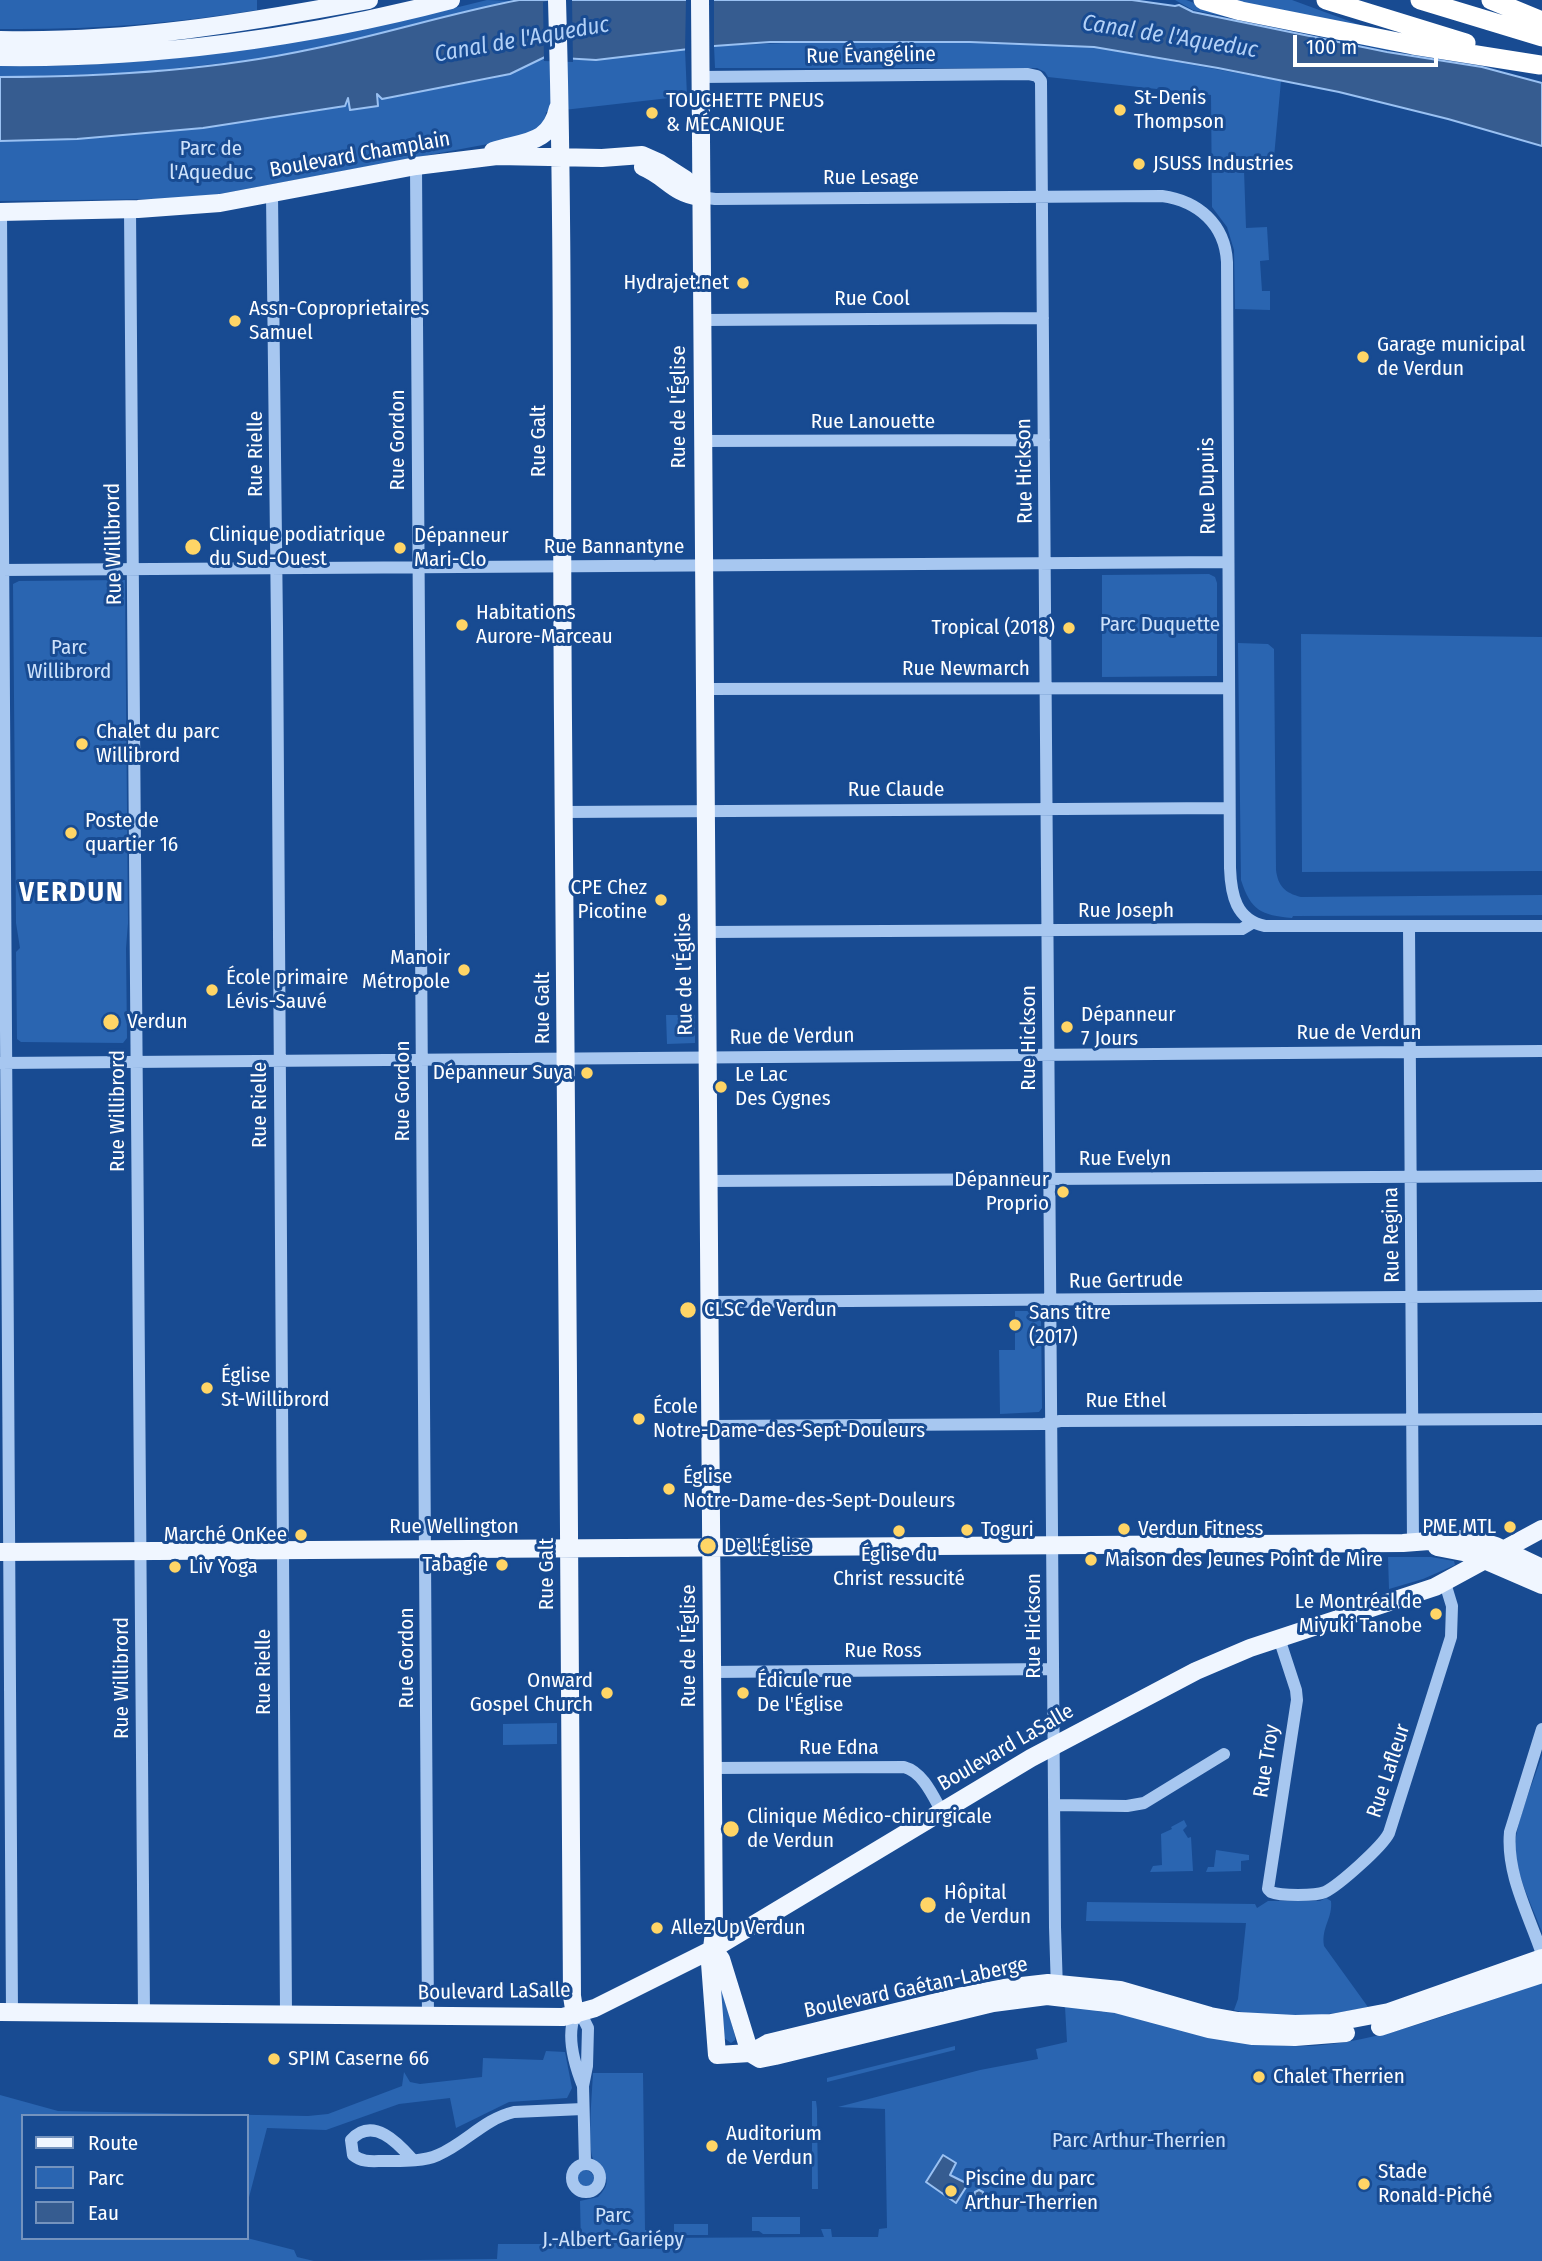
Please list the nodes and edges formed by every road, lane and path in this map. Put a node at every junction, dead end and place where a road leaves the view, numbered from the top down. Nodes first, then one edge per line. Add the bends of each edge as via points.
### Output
1 (369, 0) edge
2 (451, 0) edge
3 (557, 0) edge
4 (700, 0) edge
5 (1203, 0) edge
6 (1326, 0) edge
7 (1420, 0) edge
8 (1491, 0) edge
9 (418, 4) edge
10 (1542, 21) edge
11 (1542, 37) edge
12 (0, 40) edge
13 (0, 57) edge
14 (1541, 65) edge
15 (700, 77) junction
16 (1041, 79) joint
17 (559, 102) junction
18 (561, 158) junction
19 (467, 159) junction
20 (416, 166) junction
21 (272, 195) junction
22 (700, 197) junction
23 (1042, 197) junction
24 (130, 209) junction
25 (0, 212) edge
26 (1043, 318) junction
27 (702, 320) junction
28 (1044, 440) junction
29 (702, 442) junction
30 (1228, 562) junction
31 (1045, 563) junction
32 (703, 565) junction
33 (561, 566) junction
34 (418, 568) junction
35 (133, 569) junction
36 (276, 569) junction
37 (2, 570) edge
38 (1046, 688) junction
39 (1229, 688) junction
40 (704, 690) junction
41 (1047, 808) junction
42 (1230, 808) junction
43 (705, 811) junction
44 (564, 812) junction
45 (1252, 923) junction
46 (1409, 926) junction
47 (1542, 926) edge
48 (1048, 931) junction
49 (708, 933) junction
50 (1542, 1051) edge
51 (1409, 1052) junction
52 (1049, 1054) junction
53 (566, 1058) junction
54 (708, 1058) junction
55 (422, 1059) junction
56 (279, 1060) junction
57 (137, 1061) junction
58 (3, 1063) edge
59 (1542, 1175) edge
60 (1410, 1177) junction
61 (1049, 1179) junction
62 (709, 1181) junction
63 (1542, 1296) edge
64 (1411, 1297) junction
65 (1051, 1300) junction
66 (710, 1302) junction
67 (1412, 1419) junction
68 (1542, 1419) edge
69 (1051, 1422) junction
70 (711, 1426) junction
71 (1542, 1529) edge
72 (1413, 1543) junction
73 (1052, 1546) junction
74 (712, 1548) junction
75 (426, 1549) junction
76 (570, 1549) junction
77 (1504, 1550) junction
78 (140, 1551) junction
79 (282, 1551) junction
80 (4, 1552) edge
81 (1487, 1561) junction
82 (1542, 1568) edge
83 (1445, 1583) junction
84 (1542, 1585) edge
85 (1279, 1638) junction
86 (1053, 1670) junction
87 (712, 1672) junction
88 (1542, 1729) edge
89 (1054, 1745) junction
90 (1224, 1755) dead end
91 (713, 1768) junction
92 (1055, 1805) junction
93 (942, 1812) junction
94 (1271, 1892) joint
95 (713, 1948) junction
96 (1542, 1956) edge
97 (1542, 1974) edge
98 (1057, 1990) junction
99 (6, 2013) edge
100 (144, 2013) junction
101 (286, 2014) junction
102 (575, 2015) junction
103 (428, 2017) junction
104 (750, 2053) junction
105 (717, 2055) joint
106 (583, 2109) junction
107 (412, 2159) dead end
108 (585, 2163) dead end

1 - 12 main road via 169,33
2 - 9 main road
3 - 17 main road, Rue Galt
4 - 15 main road, Rue de l'Église
5 - 14 highway via 1413,45
6 - 14 highway
7 - 11 highway
8 - 10 highway
9 - 13 main road via 290,33 174,50
15 - 16 street, Rue Évangéline via 1028,74
15 - 22 main road, Rue de l'Église
16 - 23 street, Rue Hickson
17 - 18 main road, Rue Galt
17 - 19 main road via 552,126 540,138
18 - 19 main road, Boulevard Champlain
18 - 22 main road, Boulevard Champlain via 602,158 645,168 680,192
18 - 33 main road, Rue Galt
19 - 20 main road, Boulevard Champlain
20 - 21 main road, Boulevard Champlain
20 - 34 street, Rue Gordon
21 - 24 main road, Boulevard Champlain
21 - 36 street, Rue Rielle
22 - 23 street, Rue Lesage
22 - 27 main road, Rue de l'Église
23 - 26 street, Rue Hickson
23 - 30 street, Rue Dupuis via 1177,198 1203,211 1218,230 1227,261
24 - 25 main road, Boulevard Champlain
24 - 35 street, Rue Willibrord
25 - 37 street
26 - 27 street, Rue Cool
26 - 28 street, Rue Hickson
27 - 29 main road, Rue de l'Église
28 - 29 street, Rue Lanouette
28 - 31 street, Rue Hickson
29 - 32 main road, Rue de l'Église
30 - 31 street, Rue Bannantyne
30 - 39 street, Rue Dupuis
31 - 32 street, Rue Bannantyne
31 - 38 street, Rue Hickson
32 - 33 street, Rue Bannantyne
32 - 40 main road, Rue de l'Église
33 - 34 street, Rue Bannantyne
33 - 44 main road, Rue Galt
34 - 36 street, Rue Bannantyne
34 - 55 street, Rue Gordon
35 - 36 street, Rue Bannantyne
35 - 37 street, Rue Bannantyne
35 - 57 street, Rue Willibrord
36 - 56 street, Rue Rielle
37 - 58 street
38 - 39 street, Rue Newmarch
38 - 40 street, Rue Newmarch
38 - 41 street, Rue Hickson
39 - 42 street, Rue Dupuis
40 - 43 main road, Rue de l'Église
41 - 42 street, Rue Claude
41 - 43 street, Rue Claude
41 - 48 street, Rue Hickson
42 - 45 street, Rue Dupuis via 1233,894 1241,915
43 - 44 street, Rue Claude
43 - 49 main road, Rue de l'Église
44 - 53 main road, Rue Galt
45 - 46 street, Rue Joseph
45 - 48 street, Rue Joseph via 1242,929
46 - 47 street, Rue Joseph
46 - 51 street, Rue Regina
48 - 49 street, Rue Joseph
48 - 52 street, Rue Hickson
49 - 54 main road, Rue de l'Église
50 - 51 street, Rue de Verdun
51 - 52 street, Rue de Verdun
51 - 60 street, Rue Regina
52 - 54 street, Rue de Verdun
52 - 61 street, Rue Hickson
53 - 54 street, Rue de Verdun
53 - 55 street, Rue de Verdun
53 - 76 main road, Rue Galt
54 - 62 main road, Rue de l'Église
55 - 56 street, Rue de Verdun
55 - 75 street, Rue Gordon
56 - 57 street, Rue de Verdun
56 - 79 street, Rue Rielle
57 - 58 street, Rue de Verdun
57 - 78 street, Rue Willibrord
58 - 80 street
59 - 60 street, Rue Evelyn
60 - 61 street, Rue Evelyn
60 - 64 street, Rue Regina
61 - 62 street, Rue Evelyn
61 - 65 street, Rue Hickson
62 - 66 main road, Rue de l'Église
63 - 64 street, Rue Gertrude
64 - 65 street, Rue Gertrude
64 - 67 street, Rue Regina
65 - 66 street, Rue Gertrude
65 - 69 street, Rue Hickson
66 - 70 main road, Rue de l'Église
67 - 68 street, Rue Ethel
67 - 69 street, Rue Ethel
67 - 72 street, Rue Regina
69 - 70 street, Rue Ethel
69 - 73 street, Rue Hickson
70 - 74 main road, Rue de l'Église
71 - 77 main road, Boulevard LaSalle
72 - 73 main road, Rue Wellington
72 - 77 main road, Rue Wellington via 1471,1539
72 - 81 main road, Rue Wellington
73 - 74 main road, Rue Wellington
73 - 86 street, Rue Hickson
74 - 76 main road, Rue Wellington
74 - 87 main road, Rue de l'Église
75 - 76 main road, Rue Wellington
75 - 79 main road, Rue Wellington
75 - 103 street, Rue Gordon
76 - 102 main road, Rue Galt
77 - 81 main road, Boulevard LaSalle
77 - 82 main road, Rue Wellington
78 - 79 main road, Rue Wellington
78 - 80 main road, Rue Wellington
78 - 100 street, Rue Willibrord
79 - 101 street, Rue Rielle
80 - 99 street
81 - 83 main road, Boulevard LaSalle
81 - 84 main road, Rue Wellington
83 - 85 main road, Boulevard LaSalle
83 - 94 street, Rue Lafleur via 1452,1606 1451,1637 1386,1839 1323,1893
85 - 89 main road, Boulevard LaSalle via 1214,1662
85 - 94 street, Rue Troy via 1297,1700 1274,1839
86 - 87 street, Rue Ross
86 - 89 street, Rue Hickson
87 - 91 main road, Rue de l'Église
88 - 96 street via 1509,1847
89 - 92 street, Rue Hickson
89 - 93 main road, Boulevard LaSalle
90 - 92 street via 1144,1803
91 - 93 street, Rue Edna via 904,1767 919,1776
91 - 95 main road, Rue de l'Église
92 - 98 street, Rue Hickson
93 - 95 main road, Boulevard LaSalle
95 - 102 main road, Boulevard LaSalle
95 - 104 main road, Rue de l'Église
95 - 105 main road, Rue de l'Église via 710,1963
96 - 98 main road, Boulevard Gaétan-Laberge via 1389,2012 1331,2023 1238,2021 1120,1990
97 - 98 main road, Boulevard Gaétan-Laberge via 1375,2028 1296,2038 1229,2032
98 - 104 main road, Boulevard Gaétan-Laberge via 1014,1993 799,2044 760,2059
99 - 100 main road, Boulevard LaSalle
100 - 101 main road, Boulevard LaSalle
101 - 103 main road, Boulevard LaSalle
102 - 103 main road, Boulevard LaSalle
102 - 106 street, Rue Galt via 589,2028
104 - 105 main road, Boulevard Gaétan-Laberge
106 - 107 street via 504,2114 438,2156
106 - 108 street, Rue Galt

